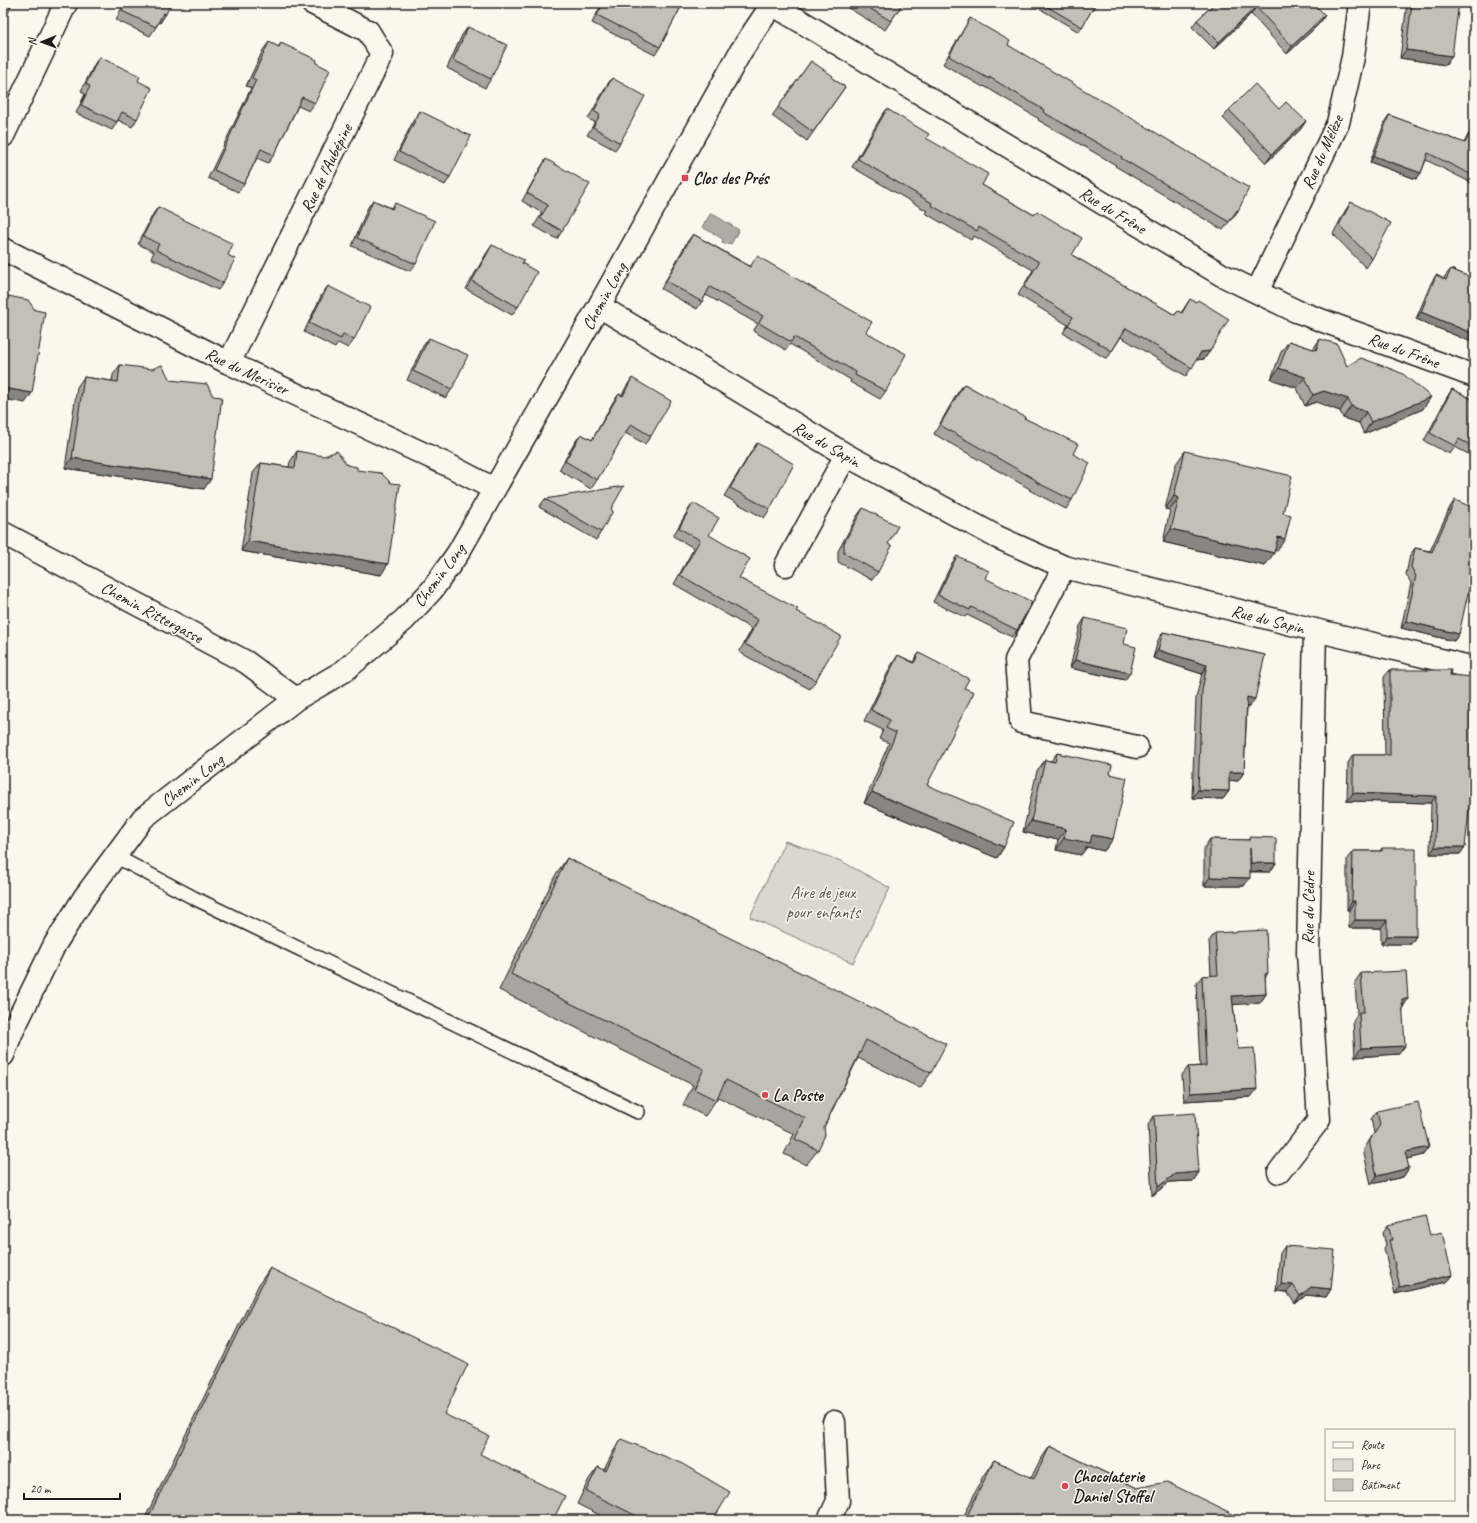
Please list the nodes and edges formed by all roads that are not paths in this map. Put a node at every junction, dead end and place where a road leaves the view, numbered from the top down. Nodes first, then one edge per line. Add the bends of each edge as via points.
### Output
1 (66, 3) edge
2 (312, 3) edge
3 (1360, 3) edge
4 (772, 4) edge
5 (3, 136) edge
6 (3, 249) edge
7 (1257, 292) junction
8 (598, 306) junction
9 (229, 363) junction
10 (1474, 376) edge
11 (846, 455) junction
12 (494, 489) junction
13 (3, 533) edge
14 (786, 565) dead end
15 (1064, 567) junction
16 (1315, 630) junction
17 (1474, 668) edge
18 (296, 699) junction
19 (1137, 747) dead end
20 (115, 856) junction
21 (3, 1055) edge
22 (638, 1112) dead end
23 (1279, 1172) dead end
24 (834, 1422) dead end
25 (829, 1520) edge

1 - 5 street
2 - 9 street, Rue de l'Aubépine via 368,31 382,54
3 - 7 street, Rue du Mélèze via 1353,57 1338,123
4 - 7 street, Rue du Frêne via 1222,275
4 - 8 street, Chemin Long via 742,51
6 - 9 street, Rue du Merisier
7 - 10 street, Rue du Frêne via 1296,311
8 - 11 street, Rue du Sapin
8 - 12 street, Chemin Long
9 - 12 street, Rue du Merisier via 452,466
11 - 14 street
11 - 15 street, Rue du Sapin via 996,537
12 - 18 street, Chemin Long via 458,553 432,590 409,615 344,671
13 - 18 street, Chemin Rittergasse via 246,662
15 - 16 street, Rue du Sapin
15 - 19 street via 1016,660 1021,722
16 - 17 street, Rue du Sapin
16 - 23 street, Rue du Cèdre via 1308,953 1319,1120
18 - 20 street, Chemin Long via 143,818
20 - 21 street, Chemin Long via 55,944
20 - 22 lane via 194,898
24 - 25 street via 838,1501

